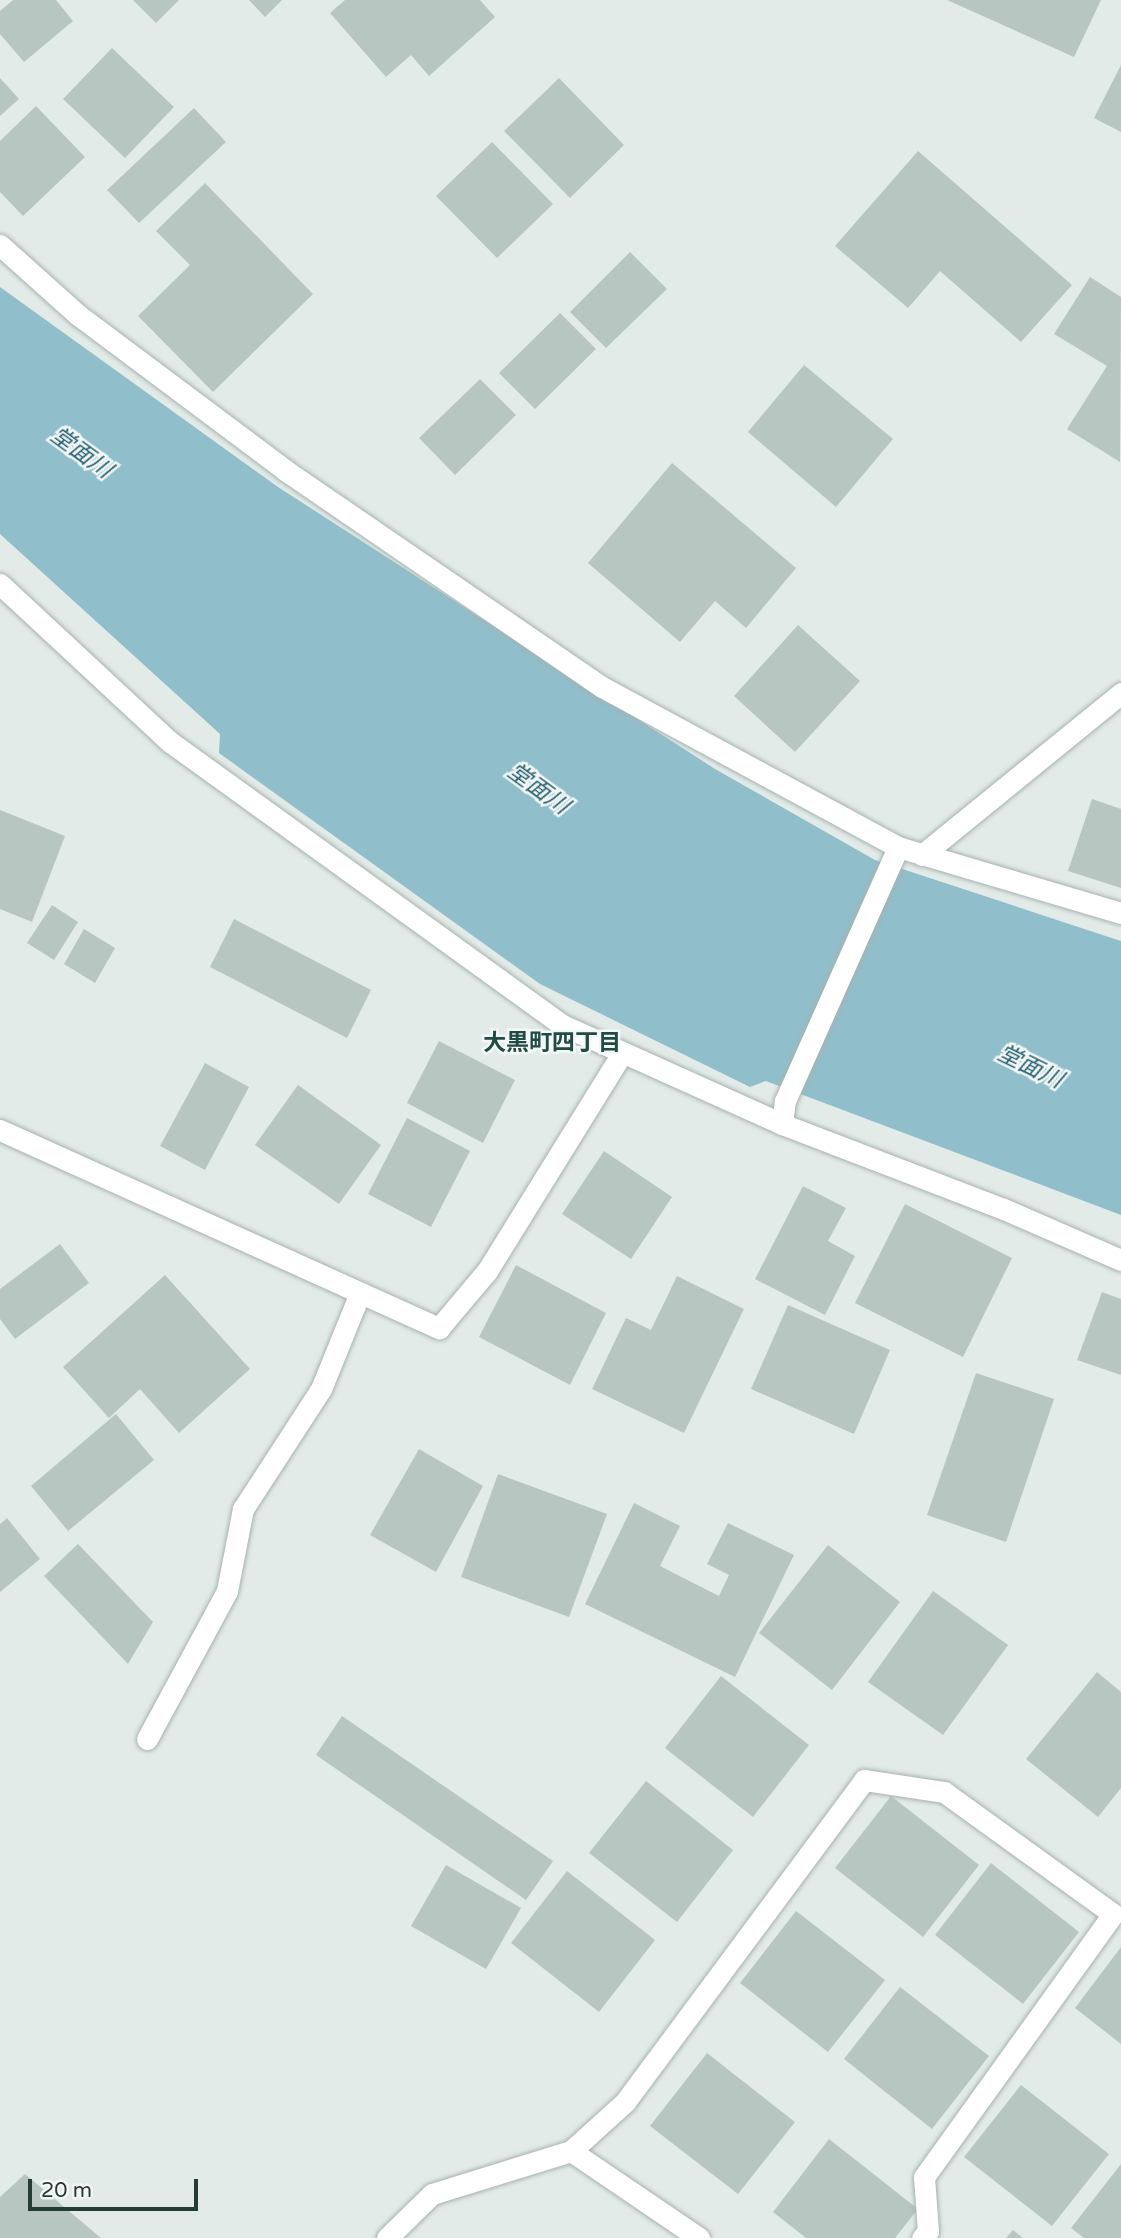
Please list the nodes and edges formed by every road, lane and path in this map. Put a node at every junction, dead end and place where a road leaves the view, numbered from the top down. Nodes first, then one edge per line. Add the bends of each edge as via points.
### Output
1 (0, 245) edge
2 (0, 584) edge
3 (1121, 694) edge
4 (898, 847) junction
5 (922, 855) junction
6 (1121, 913) edge
7 (622, 1053) junction
8 (782, 1124) junction
9 (0, 1130) edge
10 (1121, 1260) edge
11 (360, 1293) junction
12 (147, 1739) dead end
13 (571, 2151) junction
14 (387, 2238) edge
15 (699, 2238) edge
16 (922, 2238) edge

1 - 4 street via 78,315 274,462 497,617 602,687
2 - 7 street via 170,742 562,1025
3 - 5 street
4 - 5 street
4 - 8 street via 785,1101
5 - 6 street
7 - 8 street
7 - 11 street via 487,1270 439,1328
8 - 10 street via 1004,1209
9 - 11 street
11 - 12 street via 321,1389 243,1509 227,1591
13 - 14 street via 432,2194
13 - 15 street
13 - 16 street via 625,2102 864,1780 944,1792 1113,1914 924,2177 928,2231

